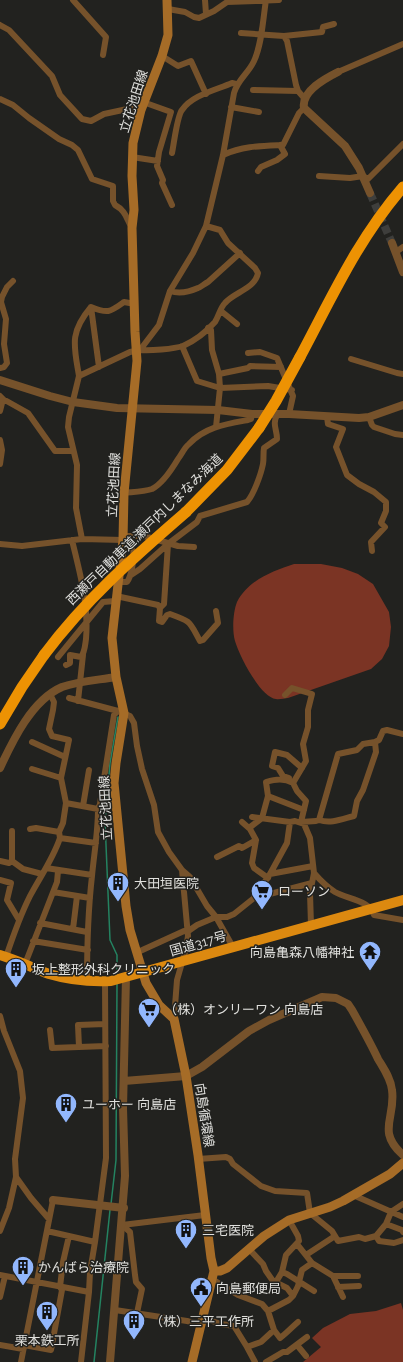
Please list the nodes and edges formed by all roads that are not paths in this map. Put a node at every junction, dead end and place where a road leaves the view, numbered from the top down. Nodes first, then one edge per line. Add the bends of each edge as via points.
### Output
1 (205, 0) edge
2 (278, 0) edge
3 (74, 1) edge
4 (266, 1) edge
5 (168, 4) edge
6 (206, 14) junction
7 (334, 24) dead end
8 (0, 25) edge
9 (241, 33) dead end
10 (261, 33) junction
11 (284, 36) junction
12 (403, 44) edge
13 (103, 55) dead end
14 (162, 56) junction
15 (338, 72) joint
16 (236, 84) junction
17 (253, 90) dead end
18 (298, 90) junction
19 (206, 94) junction
20 (0, 99) edge
21 (305, 99) junction
22 (142, 106) junction
23 (231, 107) junction
24 (304, 108) junction
25 (260, 112) dead end
26 (166, 128) junction
27 (176, 131) junction
28 (403, 144) edge
29 (280, 145) junction
30 (172, 153) dead end
31 (223, 155) junction
32 (132, 157) junction
33 (158, 161) junction
34 (258, 171) dead end
35 (319, 176) dead end
36 (363, 176) junction
37 (403, 187) edge
38 (370, 192) tunnel mouth
39 (172, 205) dead end
40 (206, 226) junction
41 (132, 228) junction
42 (392, 243) tunnel mouth
43 (400, 250) edge
44 (240, 253) junction
45 (403, 272) edge
46 (13, 281) dead end
47 (170, 291) junction
48 (135, 304) junction
49 (91, 308) junction
50 (220, 311) junction
51 (237, 324) dead end
52 (208, 328) junction
53 (182, 346) junction
54 (138, 350) junction
55 (248, 353) dead end
56 (351, 359) dead end
57 (99, 367) junction
58 (281, 367) junction
59 (0, 368) edge
60 (219, 374) junction
61 (403, 374) edge
62 (79, 376) junction
63 (0, 380) edge
64 (220, 388) junction
65 (292, 390) junction
66 (1, 397) edge
67 (73, 402) junction
68 (403, 405) edge
69 (132, 409) junction
70 (218, 410) junction
71 (0, 411) edge
72 (252, 414) junction
73 (277, 414) junction
74 (289, 414) junction
75 (327, 417) junction
76 (369, 417) junction
77 (216, 427) junction
78 (403, 435) edge
79 (0, 440) edge
80 (73, 451) junction
81 (0, 464) edge
82 (124, 493) junction
83 (125, 537) junction
84 (82, 539) junction
85 (72, 540) junction
86 (0, 544) edge
87 (168, 544) junction
88 (194, 547) dead end
89 (372, 551) dead end
90 (131, 575) junction
91 (118, 582) junction
92 (116, 599) junction
93 (160, 608) junction
94 (216, 611) dead end
95 (87, 621) junction
96 (83, 655) junction
97 (58, 657) dead end
98 (66, 665) dead end
99 (116, 677) junction
100 (80, 683) junction
101 (50, 694) junction
102 (285, 695) dead end
103 (69, 698) dead end
104 (78, 701) junction
105 (121, 712) junction
106 (0, 724) edge
107 (403, 734) edge
108 (32, 742) dead end
109 (376, 742) junction
110 (65, 756) junction
111 (0, 768) edge
112 (302, 768) junction
113 (32, 769) dead end
114 (89, 770) dead end
115 (61, 778) junction
116 (294, 781) junction
117 (268, 796) junction
118 (66, 803) junction
119 (83, 806) junction
120 (98, 809) junction
121 (304, 810) junction
122 (252, 818) dead end
123 (262, 818) junction
124 (319, 820) junction
125 (242, 822) dead end
126 (290, 822) junction
127 (301, 822) junction
128 (249, 828) junction
129 (30, 829) dead end
130 (12, 832) dead end
131 (60, 835) junction
132 (256, 840) junction
133 (96, 843) junction
134 (217, 857) dead end
135 (12, 860) junction
136 (0, 861) edge
137 (313, 866) junction
138 (46, 868) junction
139 (182, 870) junction
140 (58, 871) junction
141 (314, 873) junction
142 (42, 874) junction
143 (92, 875) junction
144 (269, 876) junction
145 (0, 880) edge
146 (312, 883) junction
147 (53, 892) junction
148 (77, 896) junction
149 (90, 898) junction
150 (254, 898) junction
151 (403, 900) edge
152 (372, 908) junction
153 (216, 917) junction
154 (19, 920) junction
155 (403, 920) edge
156 (40, 923) junction
157 (311, 925) junction
158 (73, 929) junction
159 (87, 932) junction
160 (187, 932) junction
161 (33, 941) junction
162 (233, 947) junction
163 (88, 950) junction
164 (138, 952) junction
165 (3, 956) edge
166 (182, 961) junction
167 (25, 964) junction
168 (144, 972) junction
169 (124, 978) junction
170 (87, 981) junction
171 (108, 981) junction
172 (0, 1016) edge
173 (174, 1019) junction
174 (105, 1024) junction
175 (50, 1030) dead end
176 (106, 1046) junction
177 (79, 1047) junction
178 (186, 1076) junction
179 (124, 1081) junction
180 (198, 1159) junction
181 (403, 1162) edge
182 (16, 1177) junction
183 (353, 1195) junction
184 (53, 1200) joint
185 (403, 1204) edge
186 (100, 1206) junction
187 (121, 1208) junction
188 (390, 1212) junction
189 (310, 1213) junction
190 (205, 1215) junction
191 (403, 1217) edge
192 (49, 1219) junction
193 (289, 1220) junction
194 (386, 1224) junction
195 (122, 1225) junction
196 (0, 1231) edge
197 (47, 1231) junction
198 (403, 1232) edge
199 (69, 1236) junction
200 (335, 1236) junction
201 (376, 1236) junction
202 (403, 1240) edge
203 (96, 1242) junction
204 (297, 1244) junction
205 (249, 1249) junction
206 (306, 1255) junction
207 (312, 1263) junction
208 (282, 1272) junction
209 (2, 1275) edge
210 (213, 1275) junction
211 (333, 1276) junction
212 (358, 1276) dead end
213 (36, 1282) junction
214 (276, 1282) junction
215 (300, 1282) junction
216 (359, 1286) dead end
217 (60, 1287) junction
218 (338, 1287) junction
219 (314, 1291) dead end
220 (89, 1292) junction
221 (292, 1296) junction
222 (0, 1297) edge
223 (343, 1297) dead end
224 (115, 1310) junction
225 (268, 1311) junction
226 (137, 1313) junction
227 (202, 1321) junction
228 (298, 1322) dead end
229 (274, 1330) junction
230 (307, 1337) dead end
231 (0, 1345) edge
232 (297, 1345) junction
233 (24, 1347) junction
234 (247, 1347) junction
235 (306, 1356) dead end
236 (20, 1362) edge
237 (81, 1362) edge
238 (110, 1362) edge
239 (192, 1362) edge
240 (255, 1362) edge
241 (266, 1362) edge

1 - 6 street
2 - 4 street
3 - 13 street via 106,38
4 - 6 street via 227,2
4 - 10 street
5 - 6 street via 194,17 199,18
5 - 14 main road, 立花池田線 via 168,35
7 - 11 street via 323,27 322,32
8 - 22 street via 9,30 52,76 60,95 82,119 91,121 104,114
9 - 10 street
10 - 11 street
10 - 16 street via 254,62
11 - 18 street via 288,41
12 - 15 street
14 - 19 street via 178,66 191,61
14 - 22 main road, 立花池田線
15 - 21 street via 319,82
16 - 19 street via 232,83
16 - 23 street
17 - 18 street
18 - 21 street
19 - 27 street via 195,98 181,111
20 - 41 street via 13,105 28,118 78,150 92,179 113,186 113,201 125,213
21 - 24 street
22 - 26 street via 171,112
22 - 32 main road, 立花池田線
23 - 25 street
23 - 31 street
24 - 29 street via 283,145
24 - 36 street via 345,146
26 - 27 street
26 - 33 street
27 - 30 street
28 - 36 street via 368,179
29 - 31 street via 237,149
29 - 34 street via 285,154
31 - 40 street
32 - 33 street
32 - 41 main road, 立花池田線
33 - 39 street via 162,183
35 - 36 street
36 - 38 street
37 - 106 highway, 西瀬戸自動車道;瀬戸内しまなみ海道, bridge via 355,253 259,428 227,470 186,512 128,562 67,626 25,682
40 - 44 street via 220,230 228,243
40 - 47 street
41 - 48 main road, 立花池田線
42 - 43 street
43 - 45 street
44 - 47 street via 200,288 177,294
44 - 50 street via 258,273 258,277 224,303
46 - 59 street via 2,297 6,319 4,344 7,363
47 - 54 street via 159,325
48 - 49 street via 124,302 107,312
48 - 54 main road, 立花池田線
49 - 57 street
49 - 62 street via 82,320 74,340
50 - 51 street
50 - 52 street
52 - 53 street
52 - 60 street via 211,330 212,350
53 - 54 street
53 - 64 street via 197,381
54 - 57 street
54 - 69 main road, 立花池田線
55 - 58 street via 260,352 277,358
56 - 61 street
57 - 62 street
58 - 60 street via 250,366
58 - 65 street
60 - 64 street
62 - 67 street
63 - 67 street
64 - 65 street via 268,386
64 - 70 street
65 - 74 street
66 - 71 street
66 - 80 street via 28,413 55,451
67 - 69 street
67 - 80 street via 68,427
68 - 76 street
69 - 70 street
69 - 82 main road, 立花池田線
70 - 72 street
70 - 77 street
72 - 73 street
72 - 77 street via 248,420
73 - 74 street
73 - 87 street via 274,424 277,439 264,448 263,463 249,500 200,516 197,522
74 - 75 street
75 - 76 street
75 - 89 street via 328,424 343,429 336,447 348,476 386,502 386,511 381,523 385,527 371,542
76 - 78 street via 374,427
77 - 82 street via 202,433 188,444 153,488 142,492
79 - 81 street
80 - 84 street via 77,465 76,508
82 - 83 main road, 立花池田線
83 - 84 street
83 - 87 street via 144,536
83 - 90 street via 133,552
83 - 91 main road, 立花池田線
84 - 85 street
85 - 86 street via 22,546
85 - 95 street via 84,592
87 - 88 street
87 - 90 street
87 - 93 street via 164,604
90 - 91 street via 127,582
91 - 92 main road, 立花池田線
92 - 93 street via 148,602
92 - 95 street via 103,602
92 - 99 main road, 立花池田線 via 112,638
93 - 94 street via 160,621 170,614 187,620 202,642 218,623
95 - 96 street
95 - 97 street
96 - 98 street via 70,655 70,663
96 - 100 street
99 - 100 street
99 - 105 main road, 立花池田線
100 - 101 street via 63,687
100 - 104 street
101 - 110 street via 54,710 49,729 52,736 69,740
101 - 111 street via 20,730
102 - 112 street via 292,688 312,694 303,744 306,761
103 - 104 street
104 - 105 street
105 - 120 street via 114,715
105 - 139 street via 130,716 134,723 142,769 154,805 158,832
105 - 164 main road, 立花池田線 via 114,783 126,906 130,930
107 - 109 street via 383,731
108 - 110 street
109 - 124 street via 362,744 356,750 338,754
109 - 124 street via 376,752 354,816 333,822
110 - 115 street
112 - 116 street
112 - 116 street via 287,755 275,752 272,766 278,768 283,776
113 - 115 street
114 - 119 street
115 - 118 street
116 - 117 street via 286,779 266,782
116 - 121 street via 297,791 306,801
117 - 121 street
117 - 123 street
118 - 119 street
118 - 131 street
119 - 120 street
120 - 133 street
121 - 127 street
122 - 123 street
123 - 126 street
123 - 128 street
124 - 127 street
125 - 128 street
126 - 127 street
126 - 144 street via 286,842
127 - 137 street via 310,838
128 - 132 street
129 - 131 street via 36,828
130 - 135 street
131 - 133 street
131 - 138 street
132 - 134 street
132 - 144 street via 252,863 254,868
133 - 143 street
135 - 136 street via 9,863
135 - 142 street via 23,869
137 - 141 street
137 - 144 street
138 - 140 street
138 - 142 street
139 - 153 street via 190,877
139 - 160 street
140 - 143 street
140 - 147 street
141 - 146 street
141 - 152 street via 335,892
142 - 154 street
143 - 149 street
144 - 150 street
145 - 154 street via 11,883 7,900
146 - 150 street
146 - 157 street via 309,902
147 - 148 street
147 - 156 street
148 - 149 street
148 - 158 street
149 - 159 street
150 - 153 street via 234,914
151 - 152 highway, 国道317号
152 - 155 street via 374,915
152 - 157 highway, 国道317号
153 - 160 street
153 - 162 street
154 - 165 street
156 - 158 street
156 - 161 street
157 - 162 highway, 国道317号
158 - 159 street
159 - 163 street
160 - 164 street via 184,931
160 - 166 street
161 - 163 street
161 - 167 street
162 - 166 highway, 国道317号
163 - 170 street
164 - 168 main road, 立花池田線
165 - 167 highway, 国道317号
166 - 168 highway, 国道317号
166 - 173 street via 177,980
167 - 170 highway, 国道317号 via 49,974
168 - 169 highway, 国道317号
168 - 173 main road via 153,997
169 - 171 highway, 国道317号
169 - 179 street
170 - 171 highway, 国道317号
171 - 174 street
172 - 182 street via 20,1071 23,1093 15,1159
173 - 178 main road, 向島循環線
174 - 176 street
174 - 177 street via 78,1025
175 - 177 street via 52,1048
176 - 177 street
176 - 186 street via 106,1158
178 - 179 street
178 - 180 main road, 向島循環線
178 - 181 street via 202,1067 248,1031 269,1020 322,997 336,998 348,1004 352,1010 388,1077 392,1090 389,1136
179 - 187 street via 125,1176
180 - 189 street via 226,1157 261,1186 275,1191 307,1193
180 - 190 main road, 向島循環線
181 - 183 main road via 390,1174
182 - 192 street
182 - 196 street via 10,1208
183 - 188 street
183 - 189 main road via 330,1207
184 - 186 street
184 - 192 street
185 - 188 street
186 - 187 street
186 - 203 street
187 - 195 street
188 - 191 street
188 - 194 street
189 - 193 main road
189 - 200 street
190 - 195 street
190 - 210 main road, 向島循環線
192 - 197 street
193 - 204 street via 298,1236
193 - 205 main road
194 - 198 street
194 - 201 street
195 - 224 street
195 - 226 street via 130,1232 136,1282 142,1289
197 - 199 street
197 - 213 street
199 - 203 street
199 - 217 street
200 - 201 street via 338,1241
200 - 206 street
201 - 202 street via 379,1241 394,1243
203 - 220 street
204 - 206 street
204 - 208 street via 286,1255
205 - 210 main road via 228,1268
205 - 214 street
206 - 207 street
207 - 211 street
207 - 215 street via 302,1270
208 - 214 street
208 - 215 street
209 - 213 street
209 - 222 street
210 - 225 street via 238,1295 262,1304
210 - 227 main road, 向島循環線
211 - 212 street
211 - 218 street
213 - 217 street
213 - 233 street
214 - 221 street via 287,1288
215 - 219 street
215 - 221 street
216 - 218 street
217 - 220 street
217 - 233 street via 62,1290 51,1350
218 - 223 street
220 - 237 street
221 - 225 street
224 - 226 street
224 - 238 street
225 - 229 street
226 - 227 street
227 - 234 street via 234,1326
227 - 239 main road, 向島循環線
228 - 229 street via 280,1338
229 - 234 street via 261,1342
230 - 232 street
231 - 233 street
232 - 235 street
232 - 241 street
233 - 236 street
234 - 240 street

